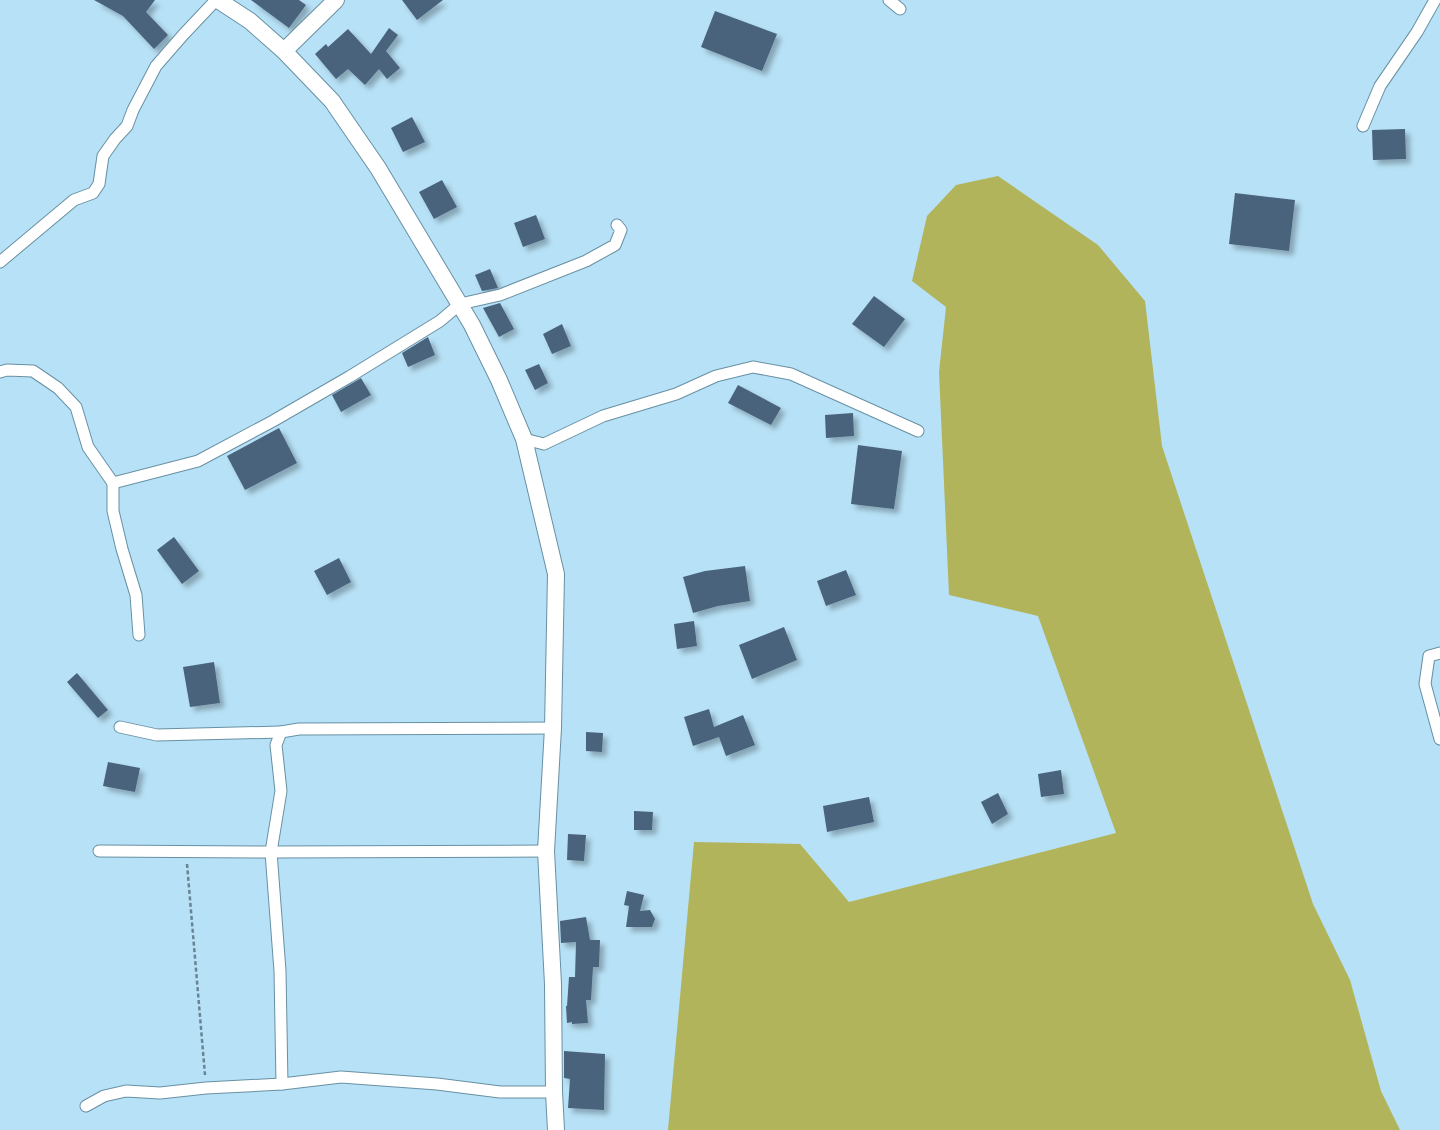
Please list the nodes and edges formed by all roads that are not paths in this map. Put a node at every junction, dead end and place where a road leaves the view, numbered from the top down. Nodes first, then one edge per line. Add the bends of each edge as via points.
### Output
1 (217, 0) edge
2 (336, 0) edge
3 (889, 0) edge
4 (1435, 0) edge
5 (900, 9) dead end
6 (284, 51) junction
7 (1363, 126) dead end
8 (617, 225) dead end
9 (0, 262) edge
10 (460, 304) junction
11 (0, 372) edge
12 (918, 431) dead end
13 (524, 438) junction
14 (113, 483) junction
15 (139, 635) dead end
16 (1440, 653) edge
17 (120, 727) dead end
18 (553, 728) junction
19 (281, 732) junction
20 (1440, 739) edge
21 (99, 851) dead end
22 (546, 851) junction
23 (271, 852) junction
24 (282, 1084) junction
25 (554, 1092) junction
26 (86, 1106) dead end
27 (556, 1130) edge

1 - 6 street via 250,21
1 - 9 street via 156,66 127,126 103,156 99,184 93,193 74,200
2 - 6 street
3 - 5 street
4 - 7 street via 1380,86
6 - 10 street via 332,102 373,160
8 - 10 street via 621,230 615,245 586,261 500,295
10 - 13 street
10 - 14 street via 440,321 349,377 198,461
11 - 14 street via 33,371 58,388 76,407 88,447
12 - 13 street via 791,374 754,367 716,376 676,394 603,416 544,444
13 - 18 street via 556,574
14 - 15 street via 113,511 136,595
16 - 20 street via 1428,656 1425,684
17 - 19 street via 157,735
18 - 19 street via 299,729
18 - 22 street
19 - 23 street via 276,745 281,791
21 - 23 street
22 - 23 street
22 - 25 street via 554,984
23 - 24 street via 280,971
24 - 25 street via 341,1077 500,1092
24 - 26 street via 160,1093 126,1091 104,1096
25 - 27 street

